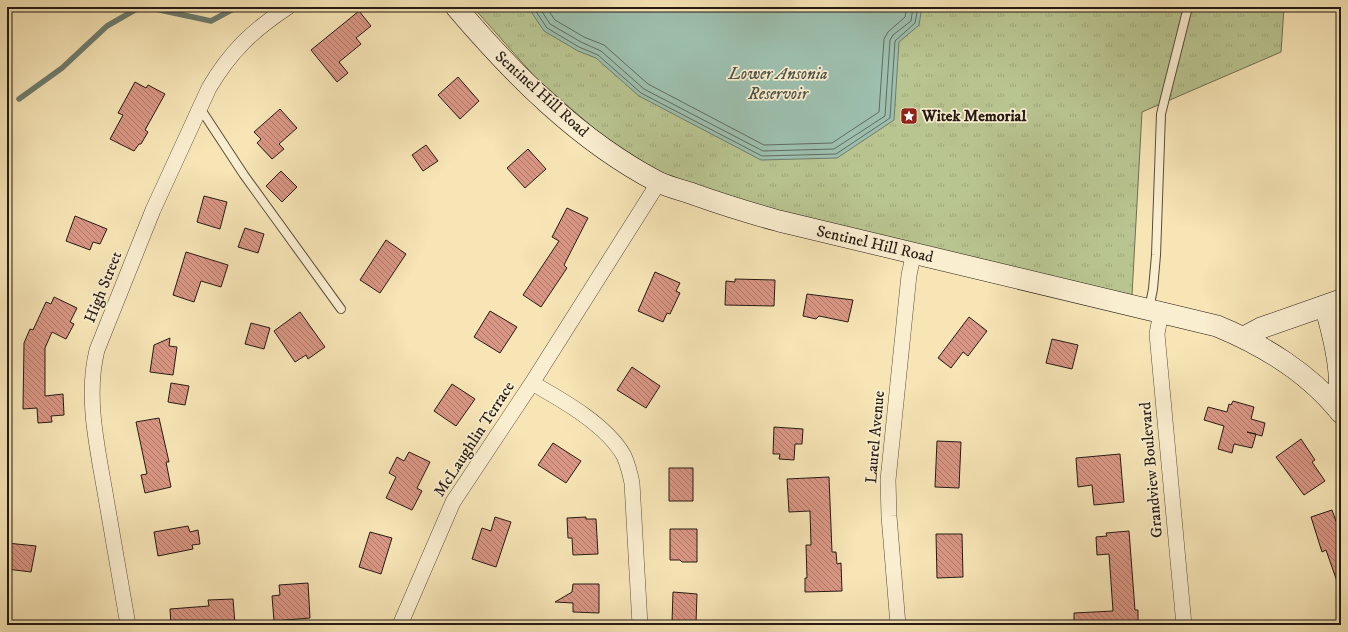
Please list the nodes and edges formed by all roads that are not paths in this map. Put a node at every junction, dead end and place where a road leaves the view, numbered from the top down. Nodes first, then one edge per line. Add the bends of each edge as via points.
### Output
1 (288, 7) edge
2 (456, 7) edge
3 (1188, 7) edge
4 (200, 108) junction
5 (659, 182) junction
6 (914, 252) junction
7 (1333, 303) edge
8 (341, 308) dead end
9 (1155, 310) junction
10 (1244, 337) junction
11 (532, 383) junction
12 (1338, 409) edge
13 (128, 625) edge
14 (400, 625) edge
15 (640, 625) edge
16 (898, 625) edge
17 (1184, 625) edge

1 - 4 street, High Street via 252,33 235,50 220,69
2 - 5 main road, Sentinel Hill Road via 483,39 564,118 601,146
3 - 9 lane via 1161,114 1153,289
4 - 8 lane via 244,175
4 - 13 street, High Street via 153,210 97,350 92,369 92,400 101,472
5 - 6 main road, Sentinel Hill Road via 779,221
5 - 11 street, McLaughlin Terrace
6 - 9 main road, Sentinel Hill Road
6 - 16 street, Laurel Avenue via 908,283 888,480
7 - 10 main road via 1261,328
7 - 12 main road, Sentinel Hill Road via 1339,387
9 - 10 main road, Sentinel Hill Road via 1217,326
9 - 17 street, Grandview Boulevard
10 - 12 main road, Sentinel Hill Road via 1293,368
11 - 14 street, McLaughlin Terrace via 453,502
11 - 15 street, McLaughlin Terrace via 564,402 599,428 614,442 628,466 632,483

